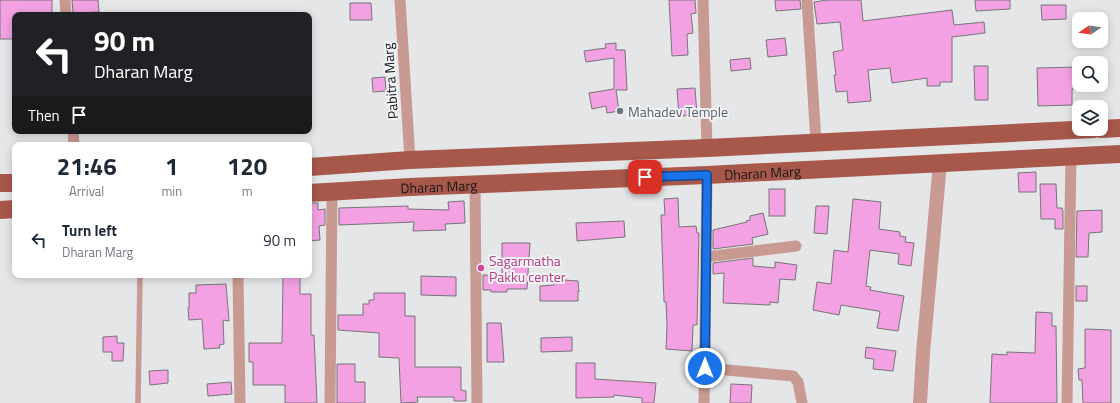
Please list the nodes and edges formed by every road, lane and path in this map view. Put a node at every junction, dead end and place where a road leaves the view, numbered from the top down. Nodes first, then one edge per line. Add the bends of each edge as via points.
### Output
1 (65, 0) edge
2 (400, 0) edge
3 (703, 0) edge
4 (807, 0) edge
5 (66, 12) edge
6 (1120, 128) edge
7 (1108, 129) edge
8 (1072, 130) edge
9 (816, 142) junction
10 (707, 148) junction
11 (1120, 154) edge
12 (1071, 156) junction
13 (410, 160) junction
14 (940, 163) junction
15 (312, 167) edge
16 (707, 175) junction
17 (12, 183) edge
18 (0, 184) edge
19 (475, 184) junction
20 (332, 192) junction
21 (312, 193) edge
22 (12, 209) edge
23 (0, 210) edge
24 (796, 246) dead end
25 (706, 257) junction
26 (140, 278) edge
27 (238, 278) edge
28 (705, 368) junction
29 (138, 403) edge
30 (240, 403) edge
31 (330, 403) edge
32 (477, 403) edge
33 (704, 403) edge
34 (802, 403) edge
35 (920, 403) edge
36 (1067, 403) edge

1 - 5 street
2 - 13 street, Pabitra Marg
3 - 10 street
4 - 9 street
6 - 7 main road
8 - 9 main road, Dharan Marg
9 - 10 main road, Dharan Marg
10 - 13 main road, Dharan Marg
11 - 12 main road, Dharan Marg
12 - 14 main road, Dharan Marg
12 - 36 street
13 - 15 main road, Dharan Marg
14 - 16 main road, Dharan Marg
14 - 35 street
16 - 19 main road, Dharan Marg
16 - 25 street
17 - 18 main road
19 - 20 main road, Dharan Marg
19 - 32 street
20 - 21 main road, Dharan Marg
20 - 31 street
22 - 23 main road
24 - 25 street
25 - 28 street
26 - 29 lane
27 - 30 street
28 - 33 street
28 - 34 street via 793,376 798,382

